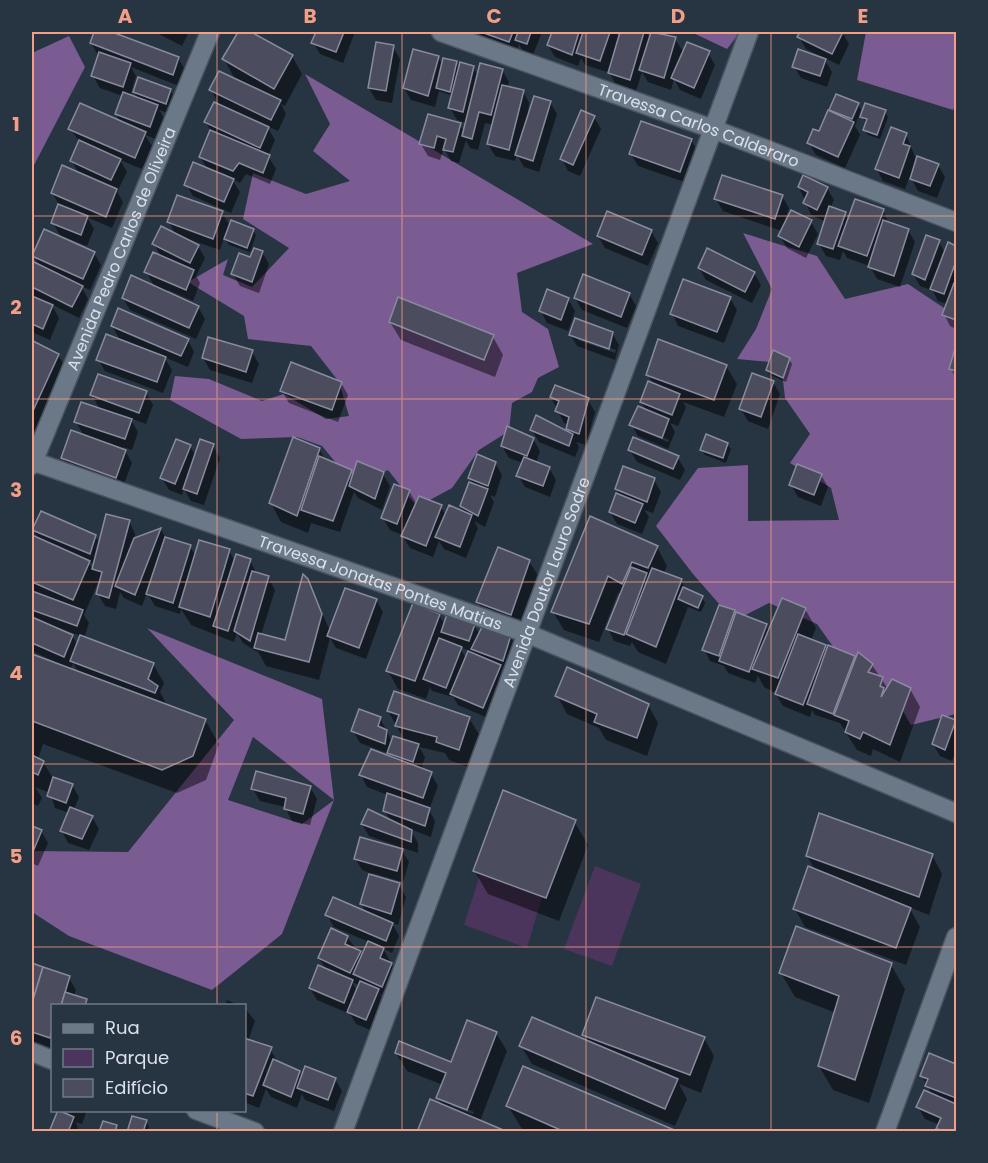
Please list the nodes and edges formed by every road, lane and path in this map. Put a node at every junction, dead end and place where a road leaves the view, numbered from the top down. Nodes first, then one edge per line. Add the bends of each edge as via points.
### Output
1 (210, 32) edge
2 (441, 32) edge
3 (749, 32) edge
4 (712, 129) junction
5 (957, 222) edge
6 (32, 463) edge
7 (526, 633) junction
8 (957, 813) edge
9 (957, 937) edge
10 (32, 1052) edge
11 (51, 1060) edge
12 (202, 1112) edge
13 (255, 1131) edge
14 (343, 1131) edge
15 (885, 1131) edge

1 - 6 street, Avenida Pedro Carlos de Oliveira
2 - 4 street, Travessa Carlos Calderaro
3 - 4 street, Avenida Doutor Lauro Sodre
4 - 5 street, Travessa Carlos Calderaro
4 - 7 street, Avenida Doutor Lauro Sodre
6 - 7 street, Travessa Jonatas Pontes Matias
7 - 8 street, Travessa Jonatas Pontes Matias
7 - 14 street, Avenida Doutor Lauro Sodre
9 - 15 street
10 - 11 street
12 - 13 street

